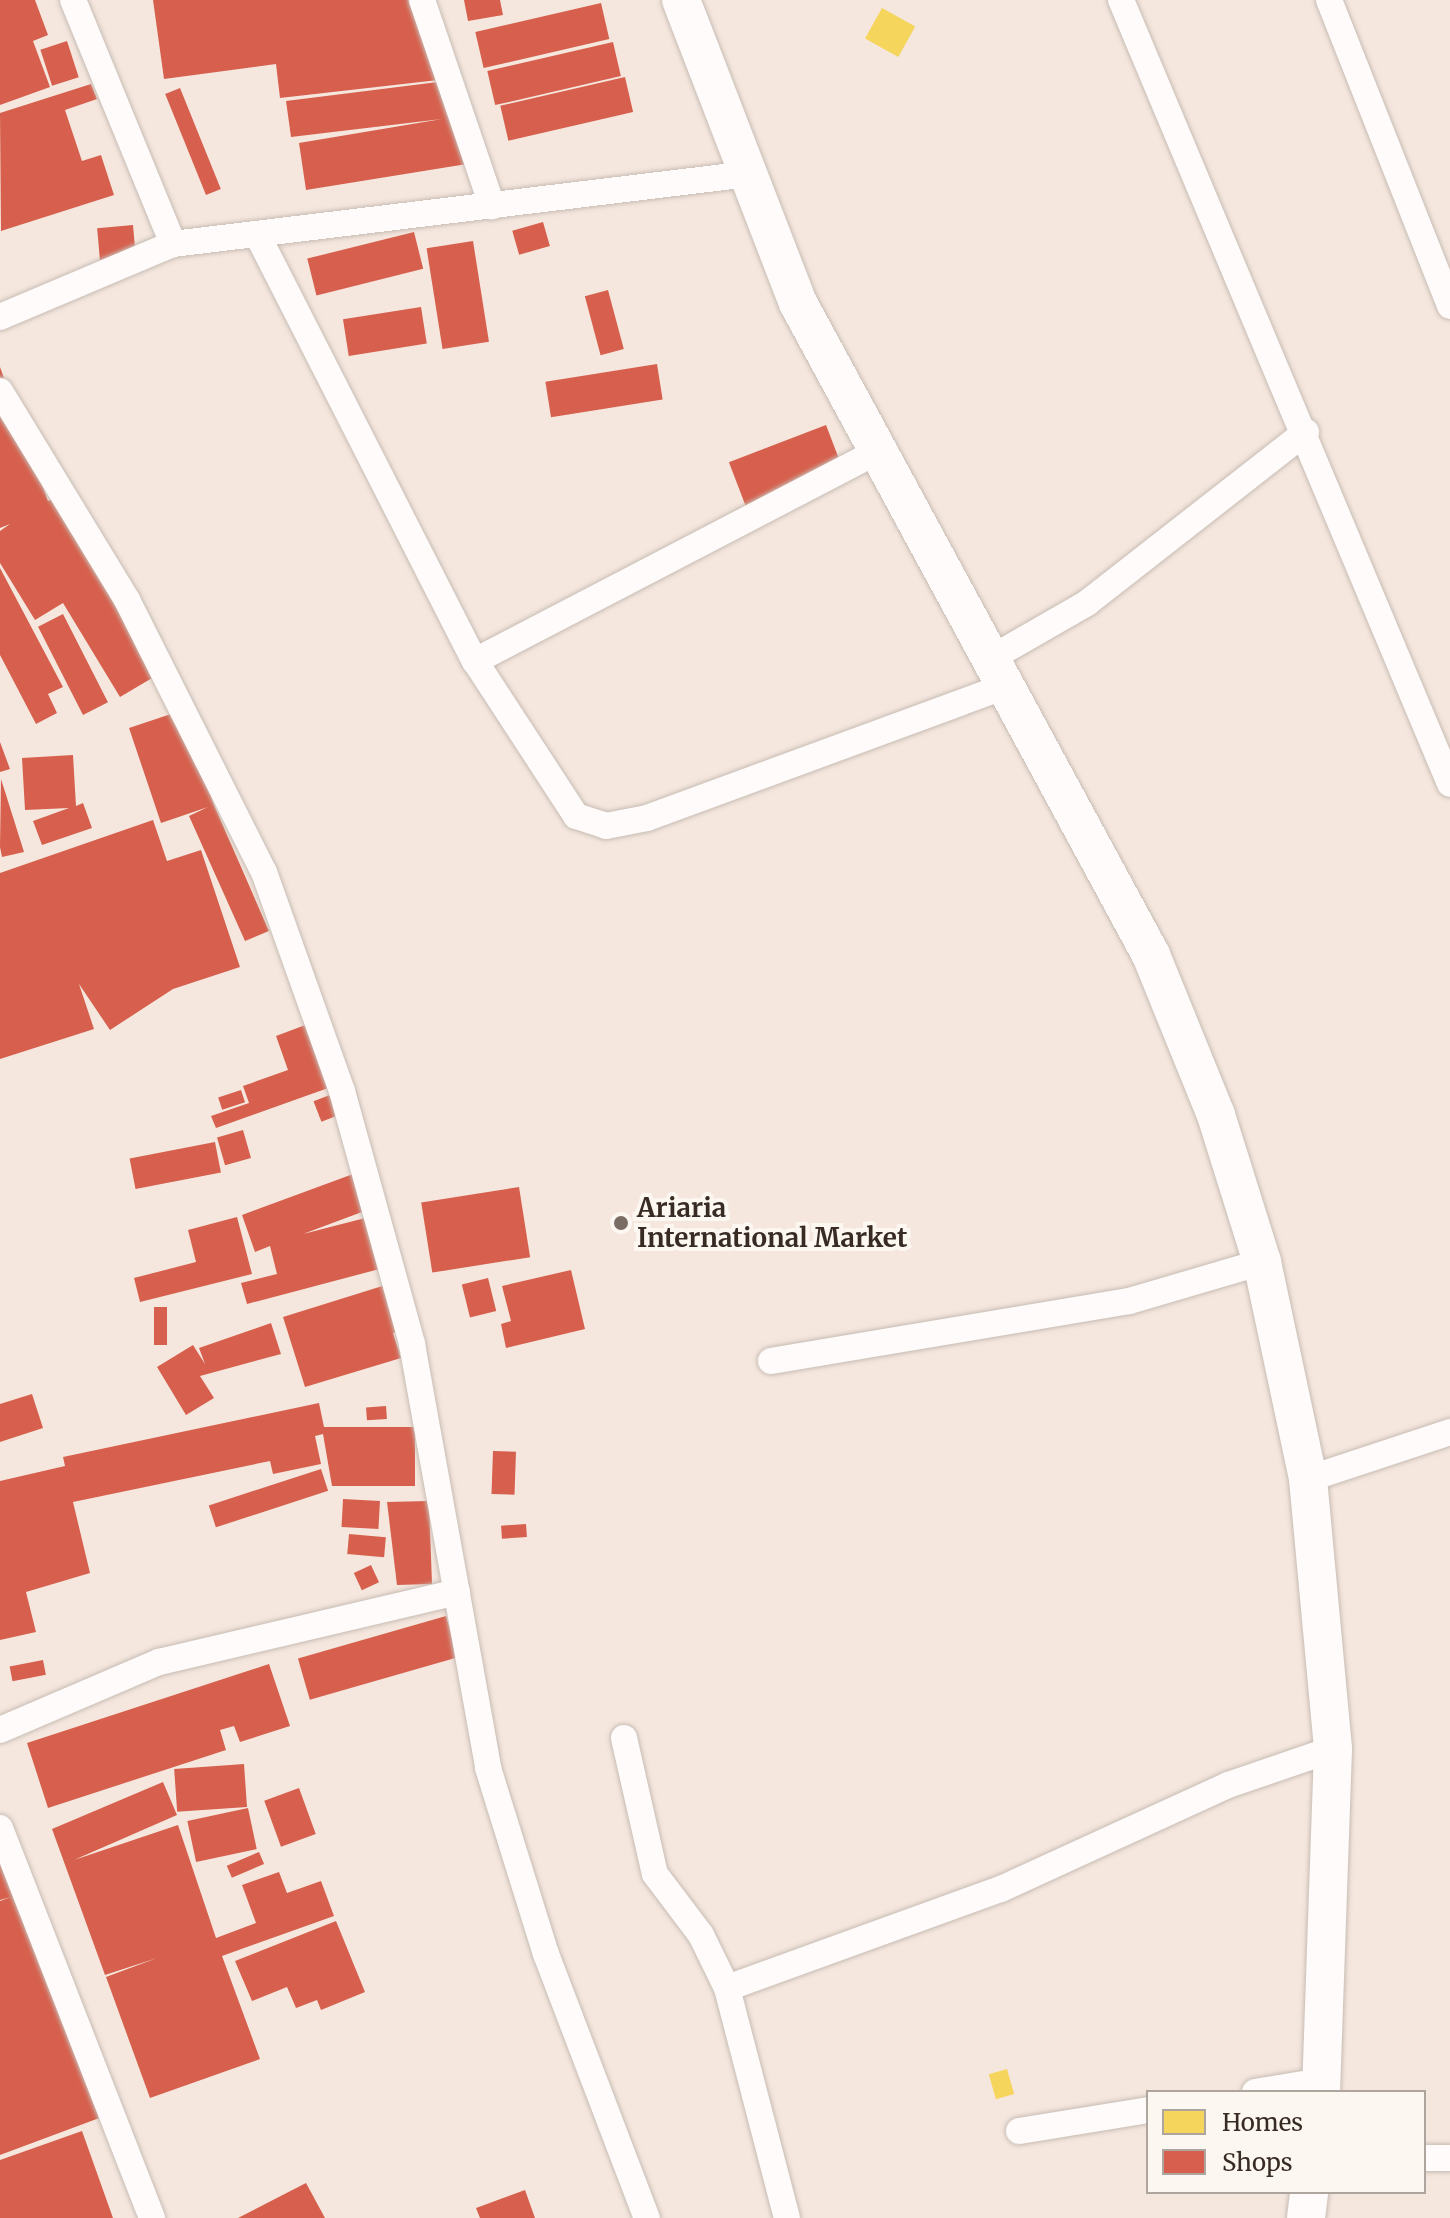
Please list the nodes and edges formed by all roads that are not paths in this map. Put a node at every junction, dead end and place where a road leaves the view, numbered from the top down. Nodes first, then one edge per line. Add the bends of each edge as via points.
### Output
1 (73, 0) edge
2 (422, 0) edge
3 (681, 0) edge
4 (1121, 0) edge
5 (1329, 0) edge
6 (749, 174) junction
7 (492, 206) junction
8 (258, 236) junction
9 (173, 244) junction
10 (1450, 306) edge
11 (0, 317) edge
12 (0, 391) edge
13 (1306, 432) junction
14 (877, 452) junction
15 (475, 661) junction
16 (996, 674) junction
17 (1450, 784) edge
18 (1262, 1262) junction
19 (771, 1361) dead end
20 (1450, 1432) edge
21 (1308, 1479) junction
22 (457, 1592) junction
23 (0, 1730) edge
24 (624, 1738) dead end
25 (1333, 1749) junction
26 (0, 1828) edge
27 (727, 1988) junction
28 (1321, 2086) edge
29 (1277, 2090) edge
30 (1146, 2110) edge
31 (1019, 2131) dead end
32 (1426, 2158) edge
33 (1450, 2158) edge
34 (1309, 2194) edge
35 (152, 2218) edge
36 (647, 2218) edge
37 (787, 2218) edge
38 (1306, 2218) edge

1 - 9 street
2 - 7 street
3 - 6 main road
4 - 13 street
5 - 10 street
6 - 7 street
6 - 14 main road via 798,303
7 - 8 street
8 - 9 street
8 - 15 street
9 - 11 street
12 - 22 street via 127,600 264,872 342,1091 408,1329
13 - 16 street
13 - 17 street
14 - 15 street
14 - 16 main road
15 - 16 street via 551,785 576,816 606,826 647,818
16 - 18 main road via 1151,955 1216,1115
18 - 19 street via 1129,1301
18 - 21 main road
20 - 21 street
21 - 25 main road
22 - 23 street via 159,1662
22 - 36 street via 488,1768 546,1954
24 - 27 street via 655,1874 701,1935
25 - 27 street via 1228,1785 1001,1889
25 - 28 main road
26 - 35 street
27 - 37 street
28 - 29 street
30 - 31 street
32 - 33 street
34 - 38 main road

